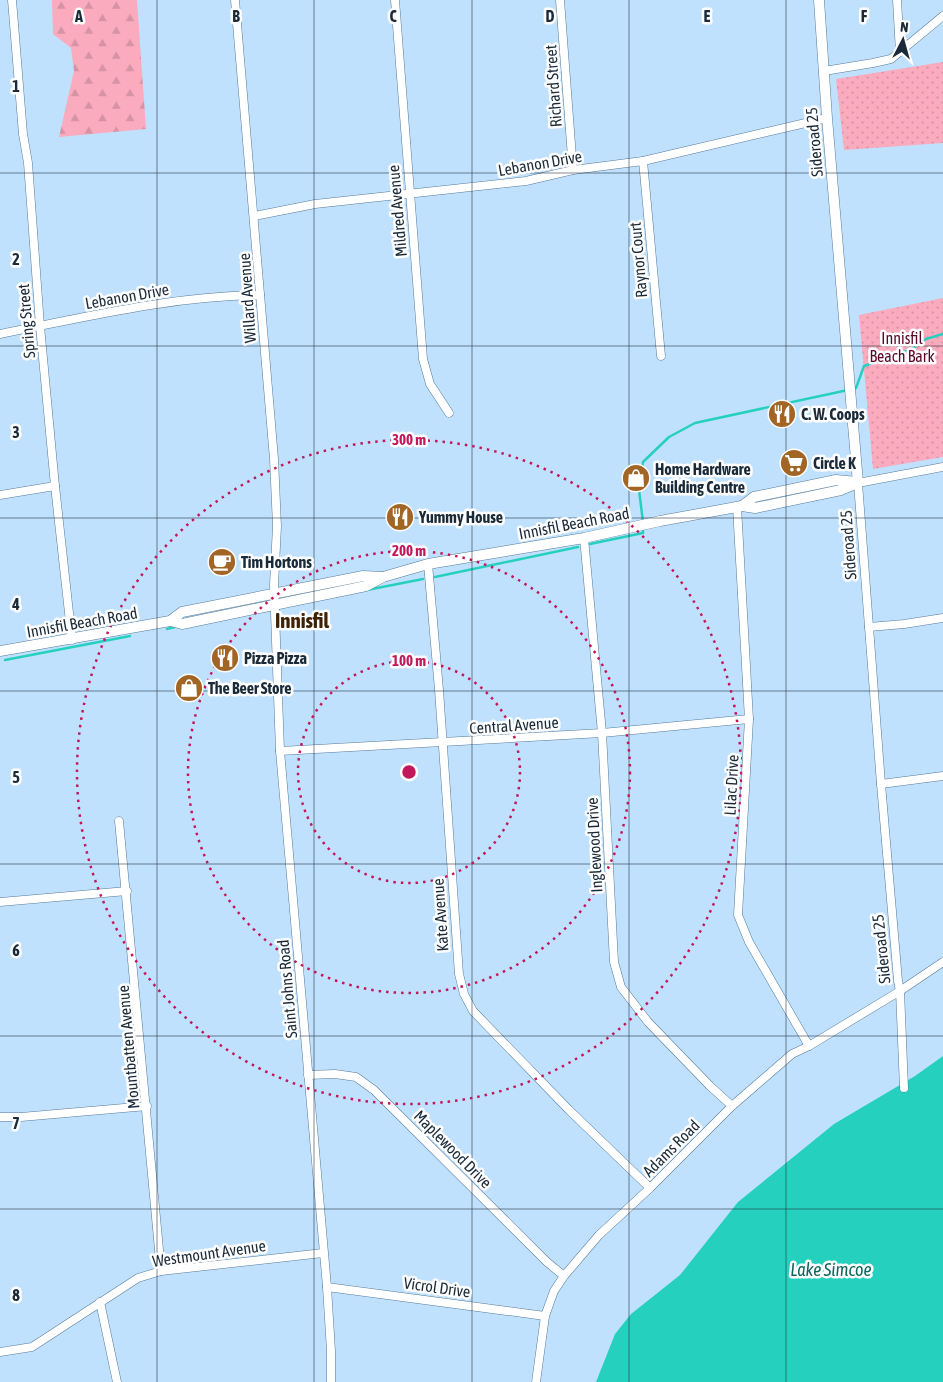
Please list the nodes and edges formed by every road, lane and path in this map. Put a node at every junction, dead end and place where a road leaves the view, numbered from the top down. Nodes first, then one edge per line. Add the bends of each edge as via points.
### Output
1 (12, 0) edge
2 (235, 0) edge
3 (395, 0) edge
4 (560, 0) edge
5 (819, 0) edge
6 (897, 0) edge
7 (943, 16) edge
8 (900, 52) junction
9 (824, 71) junction
10 (827, 118) junction
11 (643, 161) junction
12 (573, 170) junction
13 (410, 194) junction
14 (254, 216) junction
15 (260, 296) junction
16 (40, 326) junction
17 (0, 334) edge
18 (661, 356) dead end
19 (449, 413) dead end
20 (943, 467) edge
21 (858, 482) junction
22 (55, 486) junction
23 (0, 495) edge
24 (740, 507) junction
25 (584, 538) junction
26 (428, 564) junction
27 (383, 577) junction
28 (274, 594) junction
29 (274, 605) junction
30 (943, 618) edge
31 (170, 621) junction
32 (869, 627) junction
33 (72, 640) junction
34 (0, 651) edge
35 (749, 719) junction
36 (602, 733) junction
37 (442, 743) junction
38 (280, 751) junction
39 (943, 776) edge
40 (881, 784) junction
41 (119, 821) dead end
42 (127, 891) junction
43 (0, 902) edge
44 (943, 962) edge
45 (900, 991) junction
46 (809, 1046) junction
47 (308, 1075) junction
48 (904, 1088) dead end
49 (147, 1106) junction
50 (732, 1106) junction
51 (0, 1117) edge
52 (650, 1188) junction
53 (323, 1253) junction
54 (161, 1271) junction
55 (564, 1276) junction
56 (327, 1286) junction
57 (100, 1302) junction
58 (545, 1316) junction
59 (0, 1352) edge
60 (117, 1382) edge
61 (331, 1382) edge
62 (536, 1382) edge

1 - 16 street, Spring Street
2 - 14 street, Willard Avenue
3 - 13 street, Mildred Avenue
4 - 12 street, Richard Street
5 - 9 main road, Sideroad 25
6 - 8 street
7 - 8 street
8 - 9 street via 873,63
9 - 10 main road, Sideroad 25
10 - 11 street, Lebanon Drive
10 - 21 main road, Sideroad 25
11 - 12 street, Lebanon Drive
11 - 18 street, Raynor Court
12 - 13 street, Lebanon Drive via 526,181
13 - 14 street, Lebanon Drive via 315,204
13 - 19 street, Mildred Avenue via 423,359 430,384
14 - 15 street, Willard Avenue
15 - 16 street, Lebanon Drive via 168,302
15 - 28 street, Willard Avenue via 274,459
16 - 17 street, Lebanon Drive
16 - 22 street, Spring Street
20 - 21 street, Innisfil Beach Road
21 - 24 main road, Innisfil Beach Road via 836,480 754,497
21 - 32 street, Sideroad 25
22 - 23 street
22 - 33 street, Spring Street
24 - 25 main road, Innisfil Beach Road
24 - 35 street, Lilac Drive
25 - 26 main road, Innisfil Beach Road
25 - 36 street, Inglewood Drive
26 - 27 main road, Innisfil Beach Road
26 - 37 street, Kate Avenue
27 - 28 main road, Innisfil Beach Road via 363,576
27 - 29 main road, Innisfil Beach Road via 366,586
28 - 29 street, Saint Johns Road
28 - 31 main road, Innisfil Beach Road via 182,612
29 - 31 main road, Innisfil Beach Road via 182,624
29 - 38 street, Saint Johns Road
30 - 32 street
31 - 33 main road, Innisfil Beach Road
32 - 40 street, Sideroad 25
33 - 34 main road, Innisfil Beach Road
35 - 36 street, Central Avenue
35 - 46 street, Lilac Drive via 738,915 749,942
36 - 37 street, Central Avenue
36 - 50 street, Inglewood Drive via 614,962 621,987 648,1022
37 - 38 street, Central Avenue
37 - 52 street, Kate Avenue via 459,974 464,994 473,1012
38 - 47 street, Saint Johns Road
39 - 40 street
40 - 45 street, Sideroad 25
41 - 42 street, Mountbatten Avenue
42 - 43 street
42 - 49 street, Mountbatten Avenue
44 - 45 street, Adams Road
45 - 46 street, Adams Road
45 - 48 street, Sideroad 25
46 - 50 street, Adams Road via 792,1054
47 - 53 street, Saint Johns Road
47 - 55 street, Maplewood Drive via 356,1077 374,1090
49 - 51 street
49 - 54 street, Mountbatten Avenue
50 - 52 street, Adams Road
52 - 55 street, Adams Road via 599,1235
53 - 54 street, Westmount Avenue
53 - 56 street, Saint Johns Road
54 - 57 street, Westmount Avenue via 138,1278
55 - 58 street, Adams Road via 554,1291
56 - 58 street, Vicrol Drive
56 - 61 street, Saint Johns Road
57 - 59 street, Westmount Avenue via 32,1347
57 - 60 street
58 - 62 street, Adams Road

